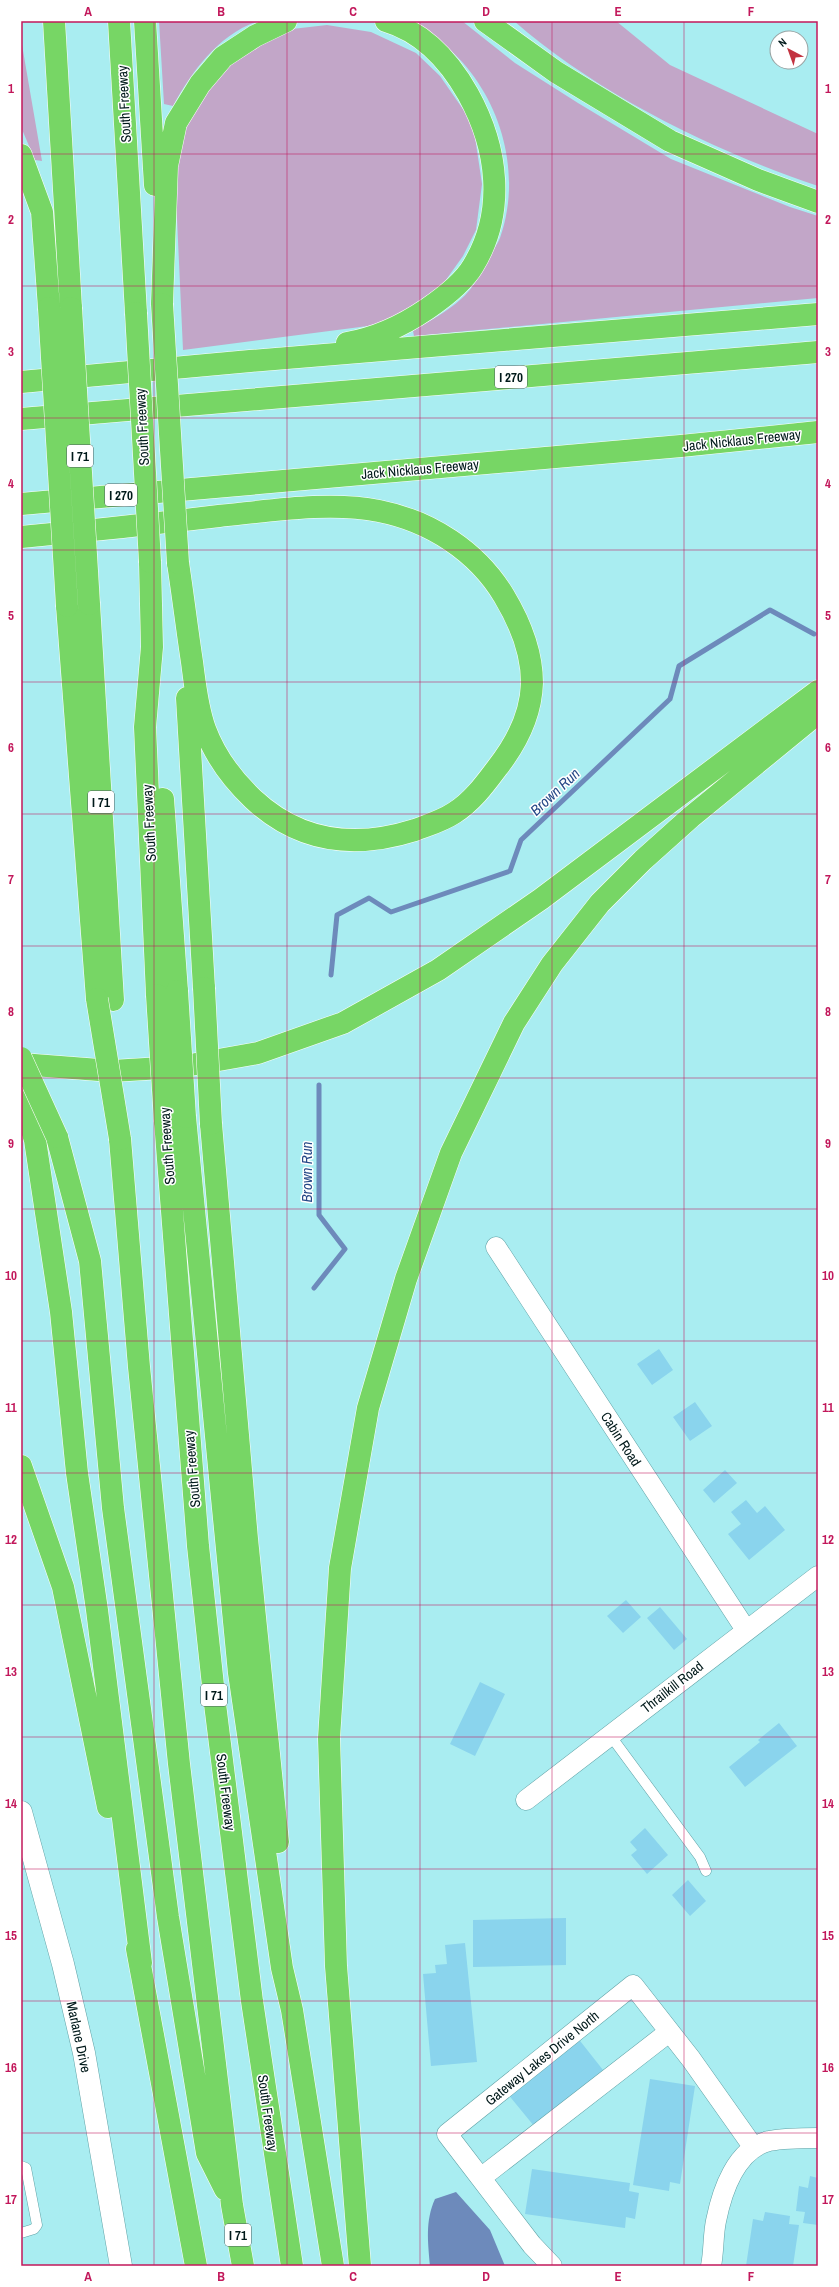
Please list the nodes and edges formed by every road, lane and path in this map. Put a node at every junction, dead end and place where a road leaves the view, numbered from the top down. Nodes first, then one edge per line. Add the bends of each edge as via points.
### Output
1 (54, 21) edge
2 (119, 21) edge
3 (145, 21) edge
4 (286, 21) edge
5 (386, 21) edge
6 (485, 21) edge
7 (21, 155) edge
8 (818, 202) edge
9 (162, 304) junction
10 (818, 314) edge
11 (818, 352) edge
12 (250, 361) junction
13 (21, 382) edge
14 (21, 419) edge
15 (818, 432) edge
16 (21, 504) edge
17 (21, 537) edge
18 (178, 563) junction
19 (818, 691) edge
20 (818, 713) edge
21 (105, 1000) junction
22 (21, 1058) edge
23 (21, 1064) edge
24 (21, 1093) edge
25 (175, 1119) junction
26 (496, 1247) dead end
27 (21, 1466) edge
28 (818, 1576) edge
29 (746, 1630) junction
30 (610, 1735) junction
31 (526, 1800) dead end
32 (21, 1812) edge
33 (706, 1871) dead end
34 (140, 1964) junction
35 (292, 2010) junction
36 (670, 2032) junction
37 (818, 2138) edge
38 (754, 2148) junction
39 (21, 2166) edge
40 (482, 2177) junction
41 (232, 2205) junction
42 (21, 2233) edge
43 (121, 2266) edge
44 (196, 2266) edge
45 (244, 2266) edge
46 (292, 2266) edge
47 (333, 2266) edge
48 (360, 2266) edge
49 (552, 2266) edge
50 (711, 2266) edge

1 - 21 highway, I 71, bridge via 89,604
2 - 25 highway, South Freeway / I 71, bridge via 150,562 152,647 145,727
3 - 9 highway
4 - 9 highway via 255,36 223,57 200,84 176,123 167,166
5 - 12 highway via 429,44 455,72 477,110 491,155 496,197 489,233 472,267 444,297 406,323 363,340
6 - 8 highway via 556,72 670,141 758,180
7 - 21 highway, bridge via 42,212 67,606
9 - 18 highway, bridge
10 - 12 highway
11 - 14 highway, I 270
12 - 13 highway
15 - 16 highway, Jack Nicklaus Freeway / I 270
17 - 18 highway via 294,508 358,508 380,511 426,526 462,548 491,576 520,628 527,647 532,683 525,720 516,739 506,757 475,796 456,812 433,824 390,838 343,842 296,828 275,817 242,788 226,770 208,736 198,705
18 - 35 highway, bridge via 211,1124 247,1539 293,1988
19 - 23 highway via 541,899 438,970 343,1023 258,1053 179,1068 112,1071
20 - 48 highway via 691,817 643,860 600,903 552,964 514,1024 451,1153 406,1278 368,1408 340,1568 329,1738 336,1966
21 - 41 highway, I 71, bridge via 179,1764
22 - 41 highway, bridge via 57,1137 90,1261 114,1508 168,1917 207,2153
24 - 34 highway via 35,1140 61,1312 77,1473 97,1610
25 - 35 highway via 239,1673 282,1968
25 - 46 highway, South Freeway / I 71 via 198,1546 252,2002
26 - 29 street, Cabin Road
27 - 34 highway via 63,1587
28 - 29 street, Thrailkill Road
29 - 30 street, Thrailkill Road
30 - 31 street, Thrailkill Road
30 - 33 lane via 700,1857
32 - 43 street, Marlane Drive via 63,1964 84,2053
34 - 44 highway
35 - 47 highway
36 - 38 street, Gateway Lakes Drive North
36 - 40 street
36 - 40 street, Gateway Lakes Drive North via 633,1985 447,2134
37 - 38 street via 769,2142
38 - 50 street via 736,2165 724,2192 716,2221
39 - 42 lane via 26,2168 38,2225
40 - 49 street, Gateway Lakes Drive North via 532,2245
41 - 45 highway, I 71

